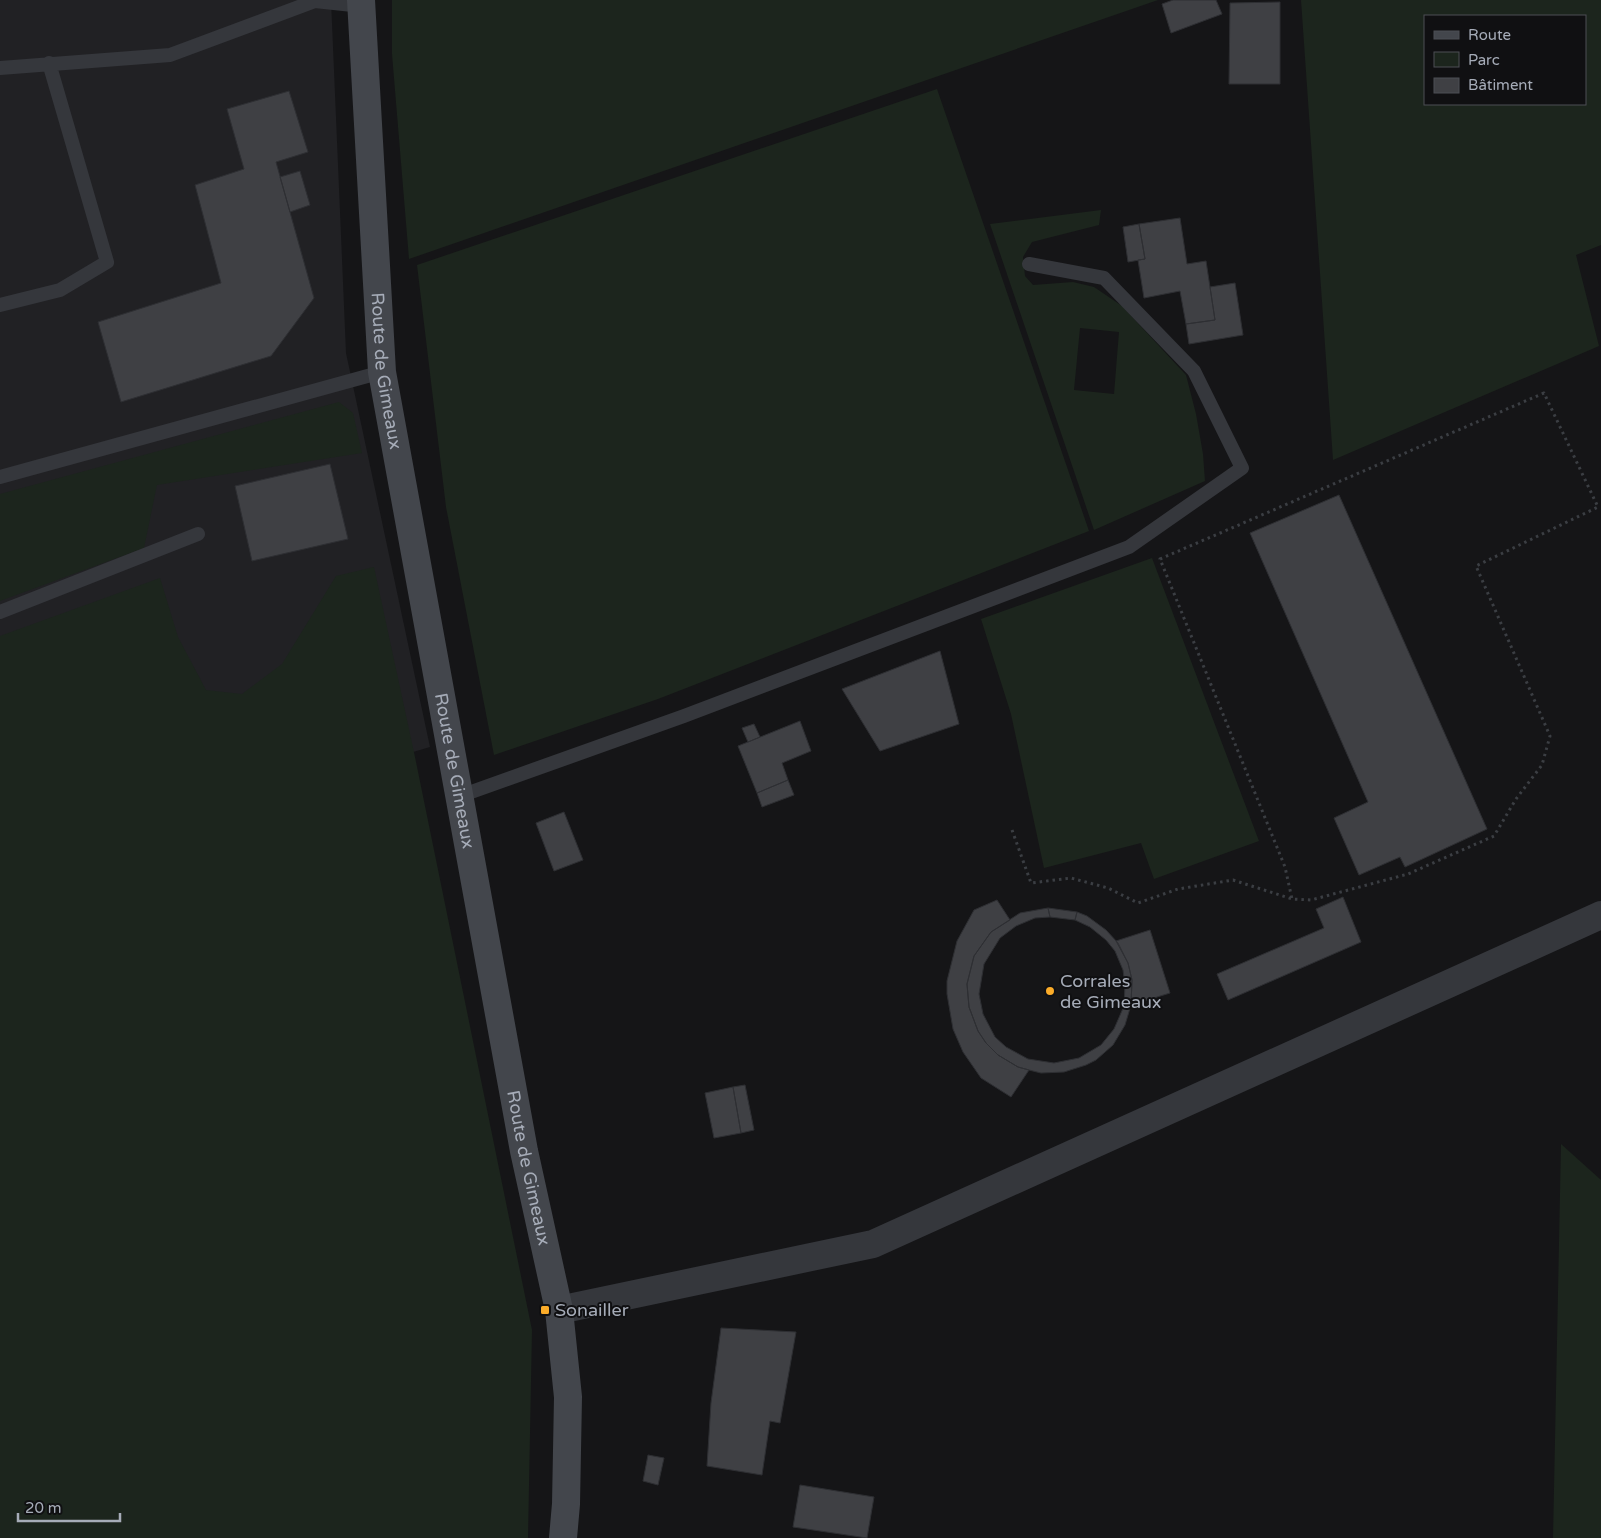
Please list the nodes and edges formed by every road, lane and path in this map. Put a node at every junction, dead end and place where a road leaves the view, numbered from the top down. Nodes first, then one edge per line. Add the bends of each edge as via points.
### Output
1 (361, 3) edge
2 (49, 63) junction
3 (0, 68) edge
4 (1029, 264) dead end
5 (0, 305) edge
6 (382, 372) junction
7 (0, 477) edge
8 (198, 534) dead end
9 (0, 612) edge
10 (460, 796) junction
11 (1012, 830) dead end
12 (1292, 899) junction
13 (1601, 915) edge
14 (559, 1310) junction
15 (563, 1538) edge

1 - 2 lane via 315,1 170,55
1 - 6 street, Route de Gimeaux
2 - 3 lane
2 - 5 lane via 107,262 60,290
4 - 10 lane via 1104,278 1194,371 1242,468 1129,547 684,716
6 - 7 lane
6 - 10 street, Route de Gimeaux
8 - 9 lane
10 - 14 street, Route de Gimeaux via 524,1151
11 - 12 path via 1031,883 1071,878 1108,888 1138,903 1178,889 1233,880
12 - 12 path via 1311,900 1408,874 1494,836 1542,765 1550,736 1476,566 1598,507 1544,393 1160,559 1285,867
13 - 14 street via 873,1244
14 - 15 street, Route de Gimeaux via 568,1397

